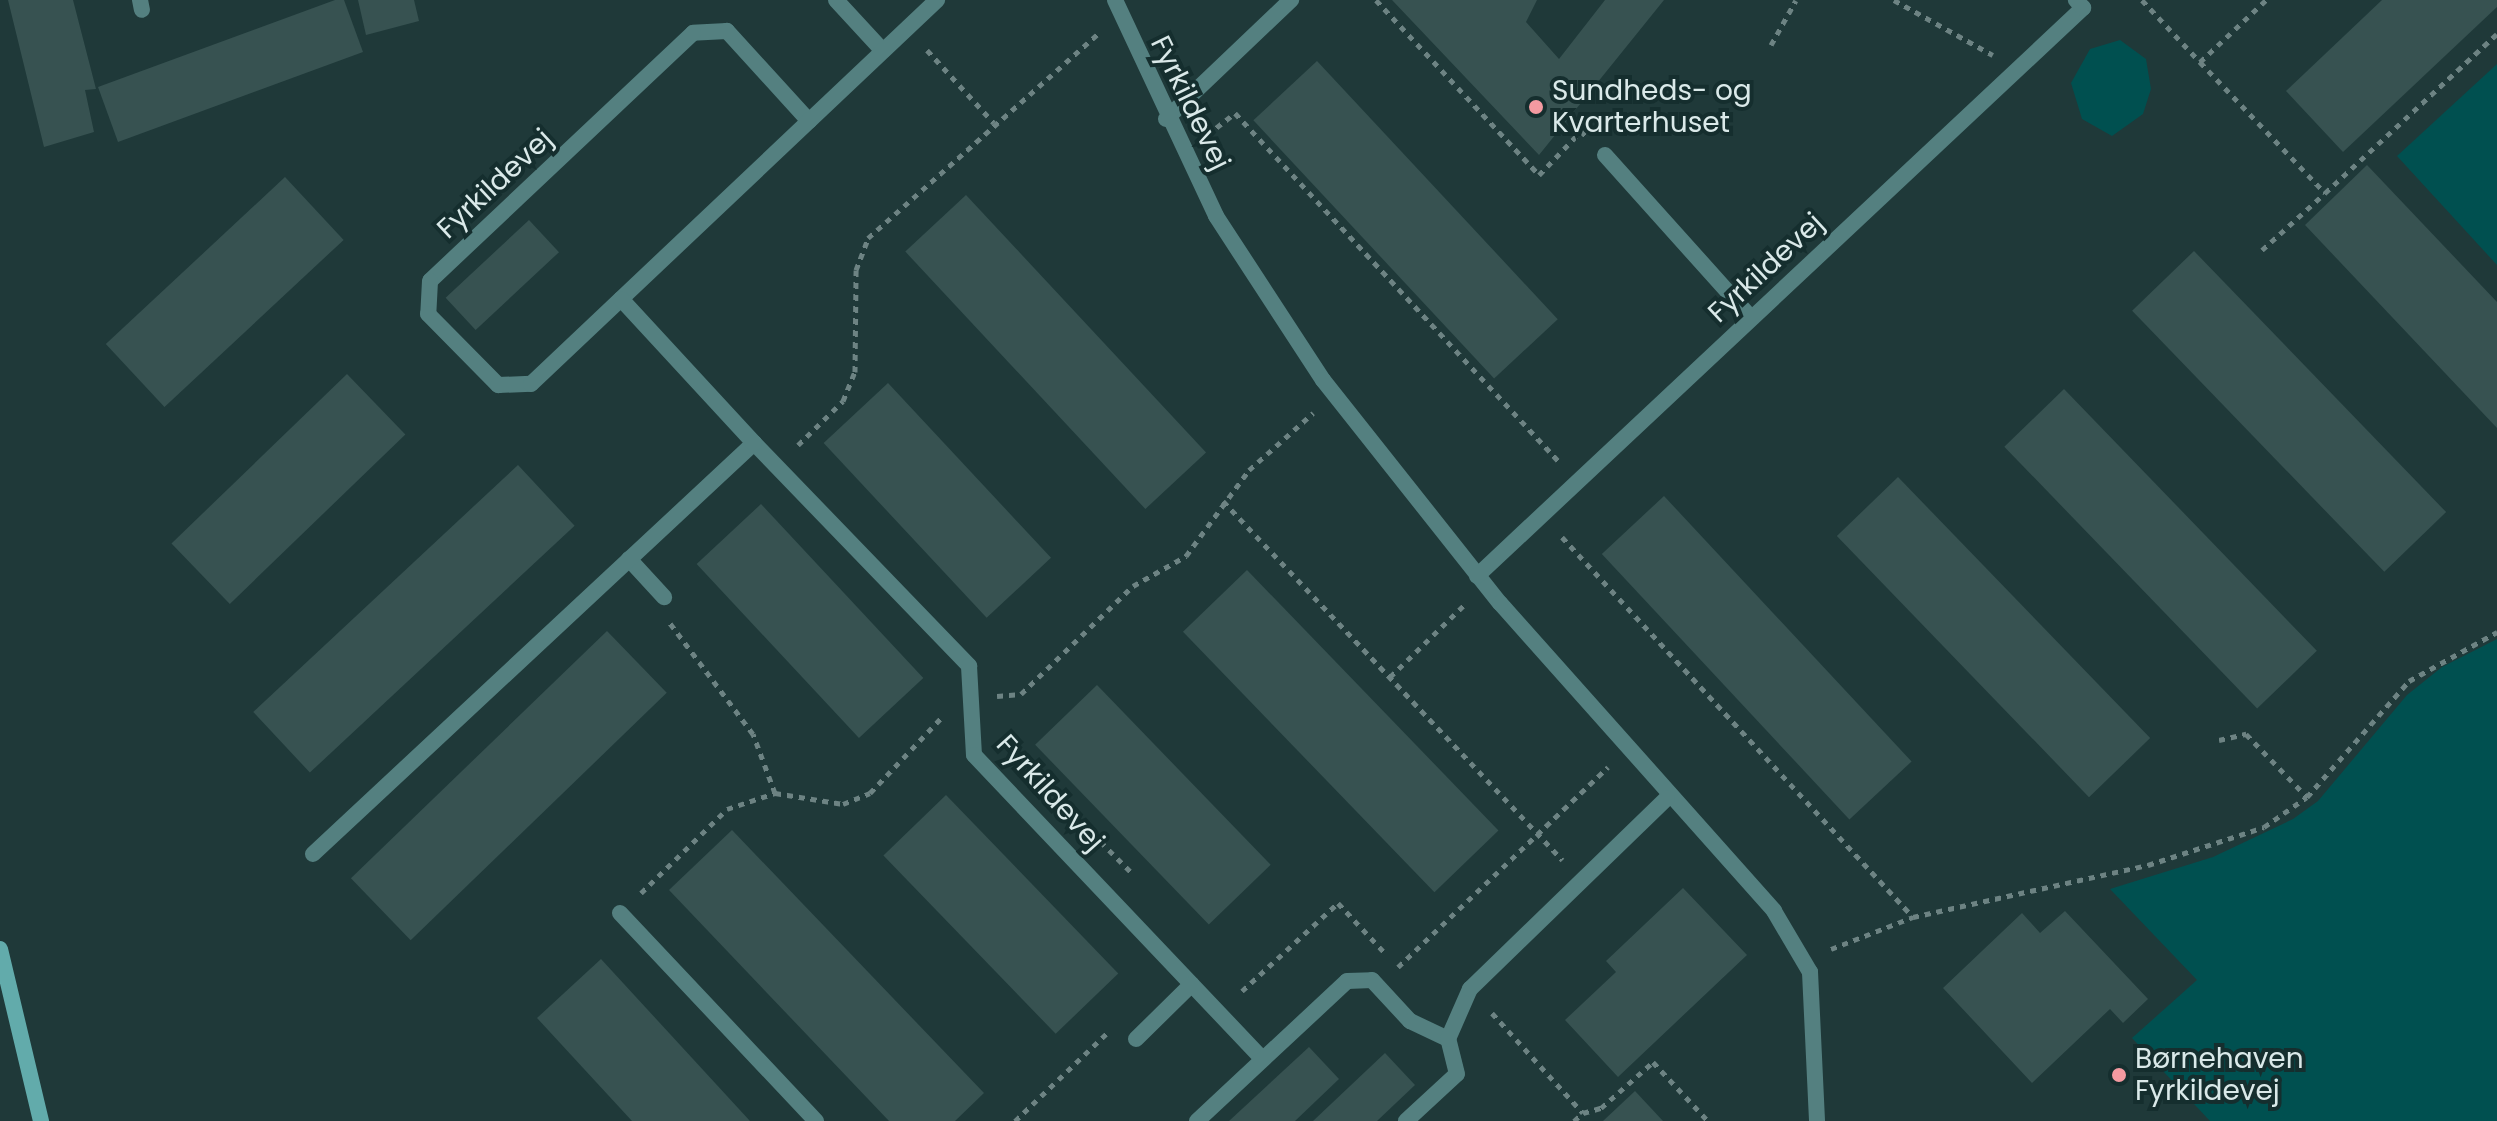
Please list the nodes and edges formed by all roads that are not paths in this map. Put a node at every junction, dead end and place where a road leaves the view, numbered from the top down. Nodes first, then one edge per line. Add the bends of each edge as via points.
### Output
1 (836, 0) edge
2 (937, 0) edge
3 (1115, 0) edge
4 (1291, 0) edge
5 (2076, 0) edge
6 (883, 51) junction
7 (1166, 119) junction
8 (809, 121) junction
9 (1605, 155) road end
10 (621, 299) junction
11 (1751, 318) junction
12 (754, 443) junction
13 (629, 559) junction
14 (1481, 580) junction
15 (664, 597) road end
16 (1667, 798) junction
17 (313, 854) dead end
18 (620, 913) road end
19 (0, 949) edge
20 (1192, 984) junction
21 (1136, 1039) dead end
22 (1448, 1039) junction
23 (1262, 1058) junction
24 (41, 1121) edge
25 (816, 1121) edge
26 (1197, 1121) edge
27 (1406, 1121) edge
28 (1817, 1121) edge

1 - 6 street
2 - 6 street, Fyrkildevej
3 - 7 street, Fyrkildevej
4 - 7 street
5 - 11 street, Fyrkildevej via 2083,8
6 - 8 street, Fyrkildevej
7 - 14 street, Fyrkildevej via 1216,216 1335,394
8 - 10 street, Fyrkildevej
8 - 10 street, Fyrkildevej via 727,31 693,33 430,281 428,314 498,385 531,384
9 - 11 street
10 - 12 street, Fyrkildevej
11 - 14 street, Fyrkildevej via 1542,515
12 - 13 street
12 - 20 street, Fyrkildevej via 969,666 974,755
13 - 15 street
13 - 17 street
14 - 16 street, Fyrkildevej
16 - 22 street via 1470,989
16 - 28 street, Fyrkildevej via 1774,911 1803,960 1815,1029
18 - 25 street
19 - 24 street
20 - 21 street
20 - 23 street, Fyrkildevej
22 - 23 street via 1410,1021 1372,980 1347,981
22 - 27 street via 1457,1074
23 - 26 street

